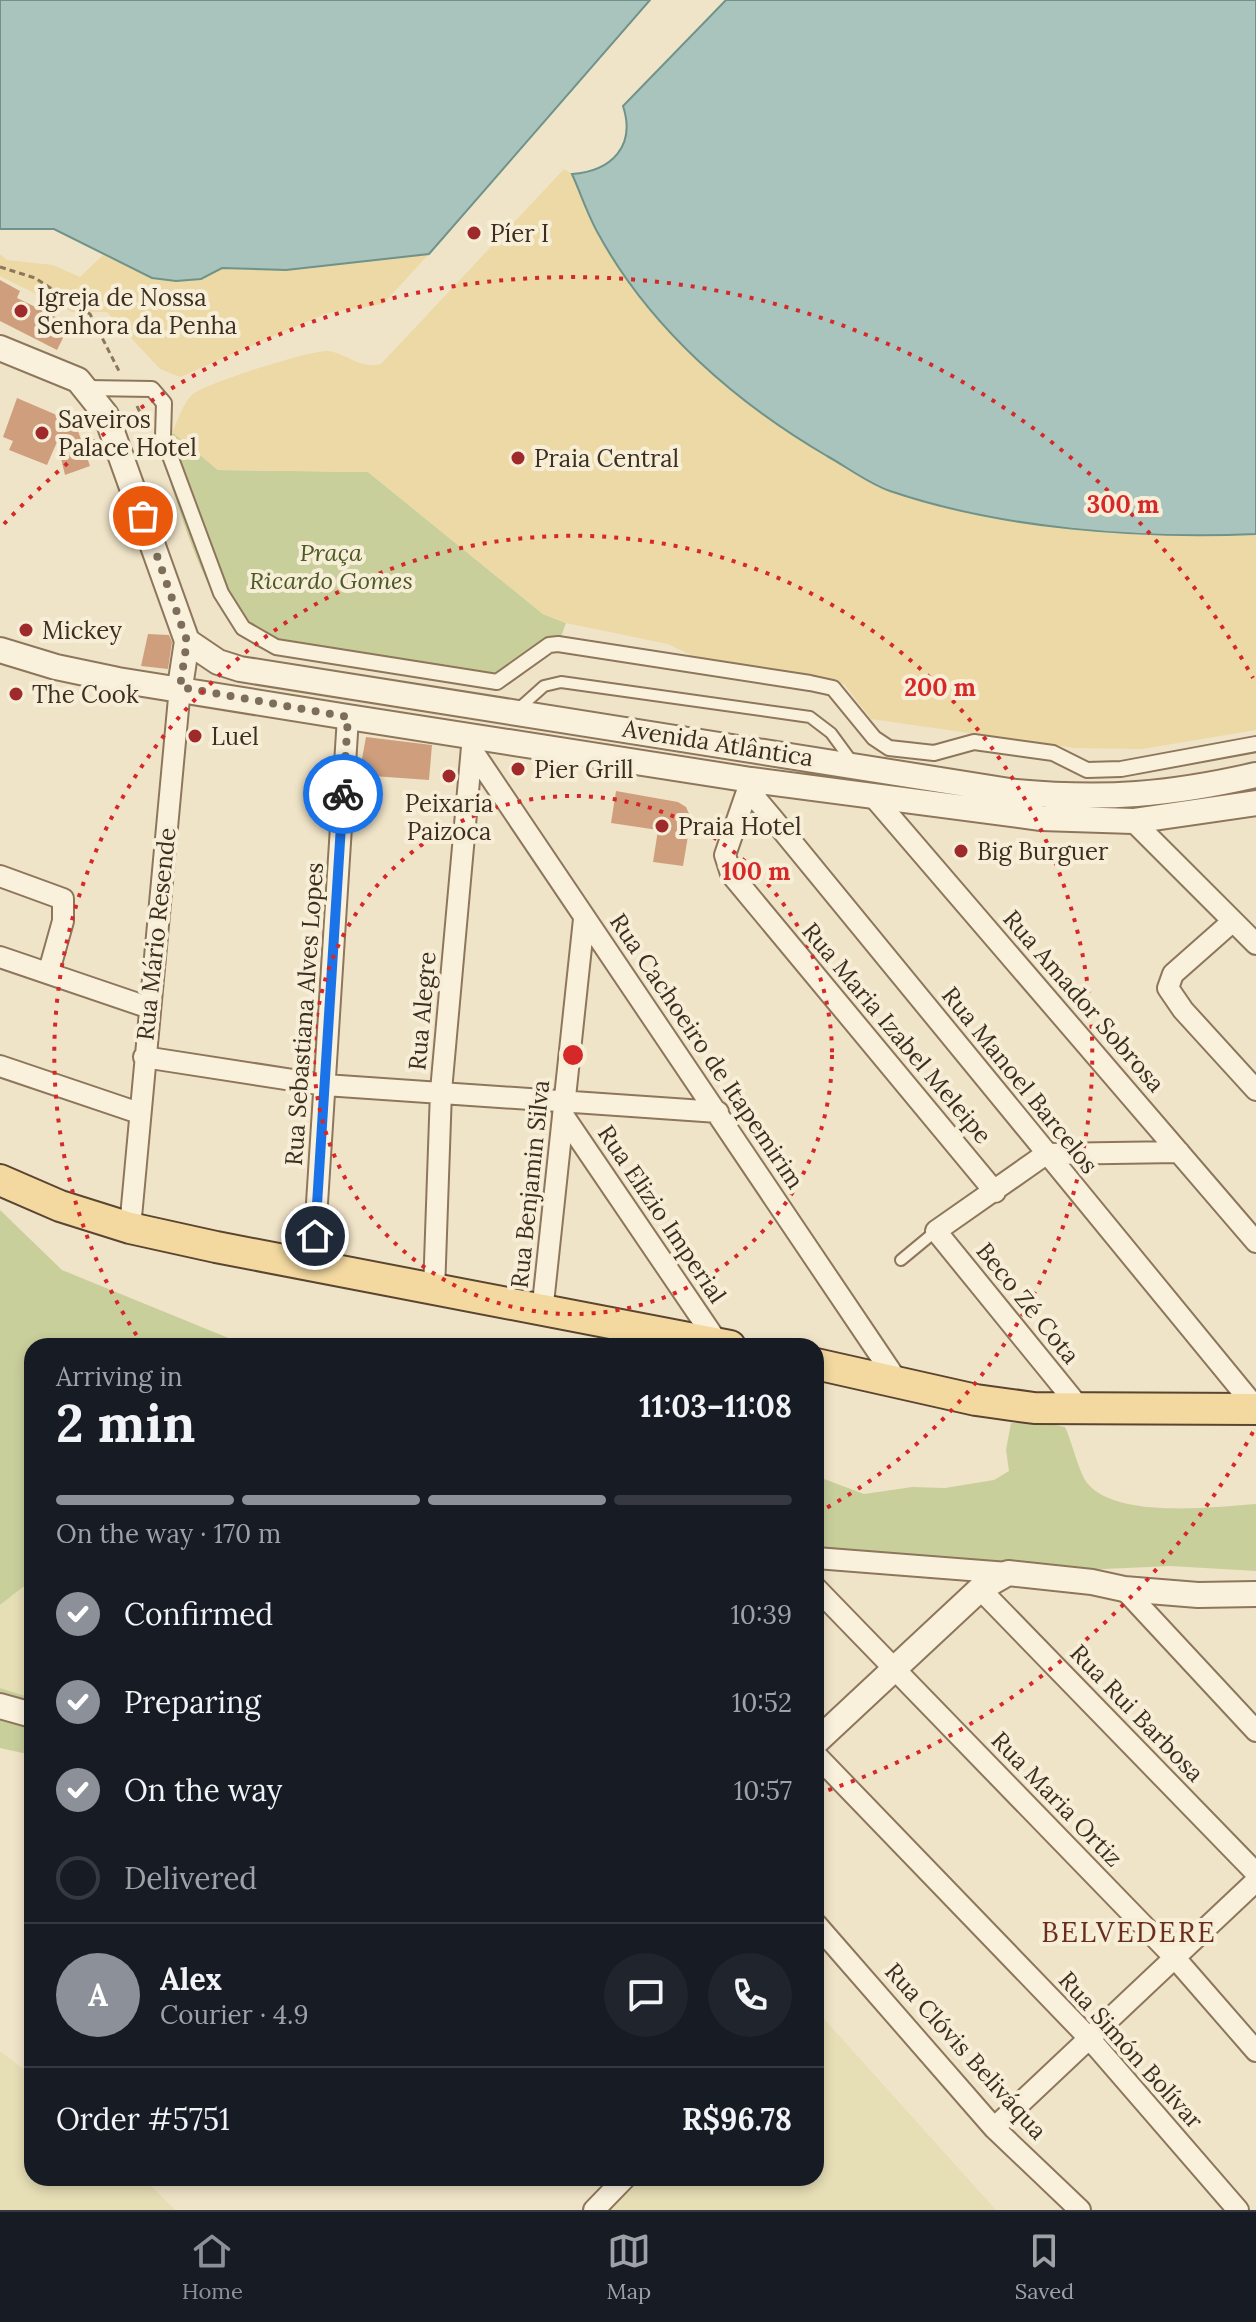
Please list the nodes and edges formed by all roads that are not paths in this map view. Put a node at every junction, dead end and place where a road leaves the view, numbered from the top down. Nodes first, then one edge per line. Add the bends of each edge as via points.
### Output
1 (0, 348) edge
2 (87, 388) junction
3 (187, 641) junction
4 (0, 650) edge
5 (180, 687) junction
6 (516, 711) junction
7 (348, 717) junction
8 (472, 743) junction
9 (1256, 744) edge
10 (854, 765) junction
11 (1256, 775) edge
12 (751, 780) junction
13 (871, 794) junction
14 (1256, 803) edge
15 (1133, 821) junction
16 (0, 876) edge
17 (584, 919) junction
18 (1233, 921) junction
19 (1256, 944) edge
20 (0, 957) edge
21 (49, 971) junction
22 (150, 1008) junction
23 (144, 1057) junction
24 (0, 1066) edge
25 (325, 1085) junction
26 (1256, 1090) edge
27 (441, 1091) junction
28 (564, 1108) junction
29 (718, 1112) junction
30 (139, 1113) junction
31 (1179, 1152) junction
32 (1046, 1154) junction
33 (0, 1180) edge
34 (995, 1192) junction
35 (130, 1228) junction
36 (936, 1231) junction
37 (1256, 1242) edge
38 (901, 1260) dead end
39 (313, 1266) junction
40 (434, 1291) junction
41 (542, 1313) junction
42 (684, 1338) edge
43 (719, 1338) edge
44 (824, 1366) edge
45 (898, 1382) junction
46 (1080, 1408) junction
47 (1256, 1408) edge
48 (824, 1559) edge
49 (1008, 1573) junction
50 (980, 1589) junction
51 (1124, 1589) junction
52 (1256, 1594) edge
53 (824, 1596) edge
54 (894, 1669) junction
55 (0, 1706) edge
56 (24, 1713) edge
57 (1256, 1731) edge
58 (824, 1735) edge
59 (824, 1763) edge
60 (1256, 1873) edge
61 (1256, 1881) edge
62 (824, 1933) edge
63 (1175, 1958) junction
64 (1089, 2038) junction
65 (1256, 2051) edge
66 (994, 2128) junction
67 (617, 2186) edge
68 (594, 2210) edge
69 (1080, 2210) edge
70 (1238, 2210) edge

1 - 2 street via 63,372
2 - 3 street via 112,428
2 - 9 street via 152,389 164,403 163,437 221,593 233,616 263,643 490,681 503,679 553,644 810,683 833,688 874,738 889,748 934,753 974,742 1053,753 1087,770 1121,769
3 - 5 street, Rua Mário Resende
3 - 6 street, Avenida Atlântica via 218,662 240,669
4 - 5 street, Avenida Atlântica via 56,667
5 - 7 street, Avenida Atlântica
5 - 22 street, Rua Mário Resende
6 - 10 street, Avenida Atlântica
6 - 10 lane via 544,686 561,682 810,717 831,733
7 - 8 street, Avenida Atlântica
7 - 25 street, Rua Sebastiana Alves Lopes
8 - 12 street, Avenida Atlântica
8 - 17 street, Rua Cachoeiro de Itapemirim
8 - 27 street, Rua Alegre
10 - 11 street, Avenida Atlântica via 1072,797 1164,794
12 - 13 street, Avenida Atlântica
12 - 32 street, Rua Manoel Barcelos via 757,800
12 - 34 street, Rua Maria Izabel Meleipe via 725,855 731,874
13 - 15 street, Avenida Atlântica via 1041,818
13 - 31 street, Rua Amador Sobrosa
14 - 15 street, Avenida Atlântica
15 - 18 street
16 - 21 street via 63,899 63,921
17 - 28 street, Rua Benjamin Silva
17 - 29 street, Rua Cachoeiro de Itapemirim
18 - 19 street
18 - 26 street via 1173,974 1168,988
20 - 21 street
21 - 22 street
22 - 23 street, Rua Mário Resende
23 - 25 street
23 - 30 street, Rua Mário Resende
24 - 30 street
25 - 27 street
25 - 39 street, Rua Sebastiana Alves Lopes
27 - 28 street
27 - 40 street, Rua Alegre
28 - 29 street
28 - 41 street, Rua Benjamin Silva
28 - 43 street, Rua Elizio Imperial
29 - 45 street, Rua Cachoeiro de Itapemirim
30 - 35 street, Rua Mário Resende
31 - 32 street
31 - 37 street, Rua Amador Sobrosa
32 - 34 street
32 - 47 street, Rua Manoel Barcelos
33 - 35 main road
34 - 36 street
35 - 39 main road
36 - 38 lane
36 - 46 street, Beco Zé Cota
39 - 40 main road
40 - 41 main road
41 - 42 main road
44 - 45 main road
45 - 46 main road via 976,1400
46 - 47 main road
48 - 49 street
49 - 50 street
49 - 51 street
50 - 54 street
50 - 60 street, Rua Rui Barbosa
51 - 52 street
51 - 57 street
53 - 54 street, Rua Maria Ortiz
54 - 58 street
54 - 63 street, Rua Maria Ortiz
55 - 56 street
59 - 64 street, Rua Simón Bolívar
61 - 63 street
62 - 66 street, Rua Clóvis Beliváqua
63 - 64 street
63 - 65 street, Rua Maria Ortiz
64 - 66 street
64 - 70 street, Rua Simón Bolívar
66 - 69 street, Rua Clóvis Beliváqua
67 - 68 street

